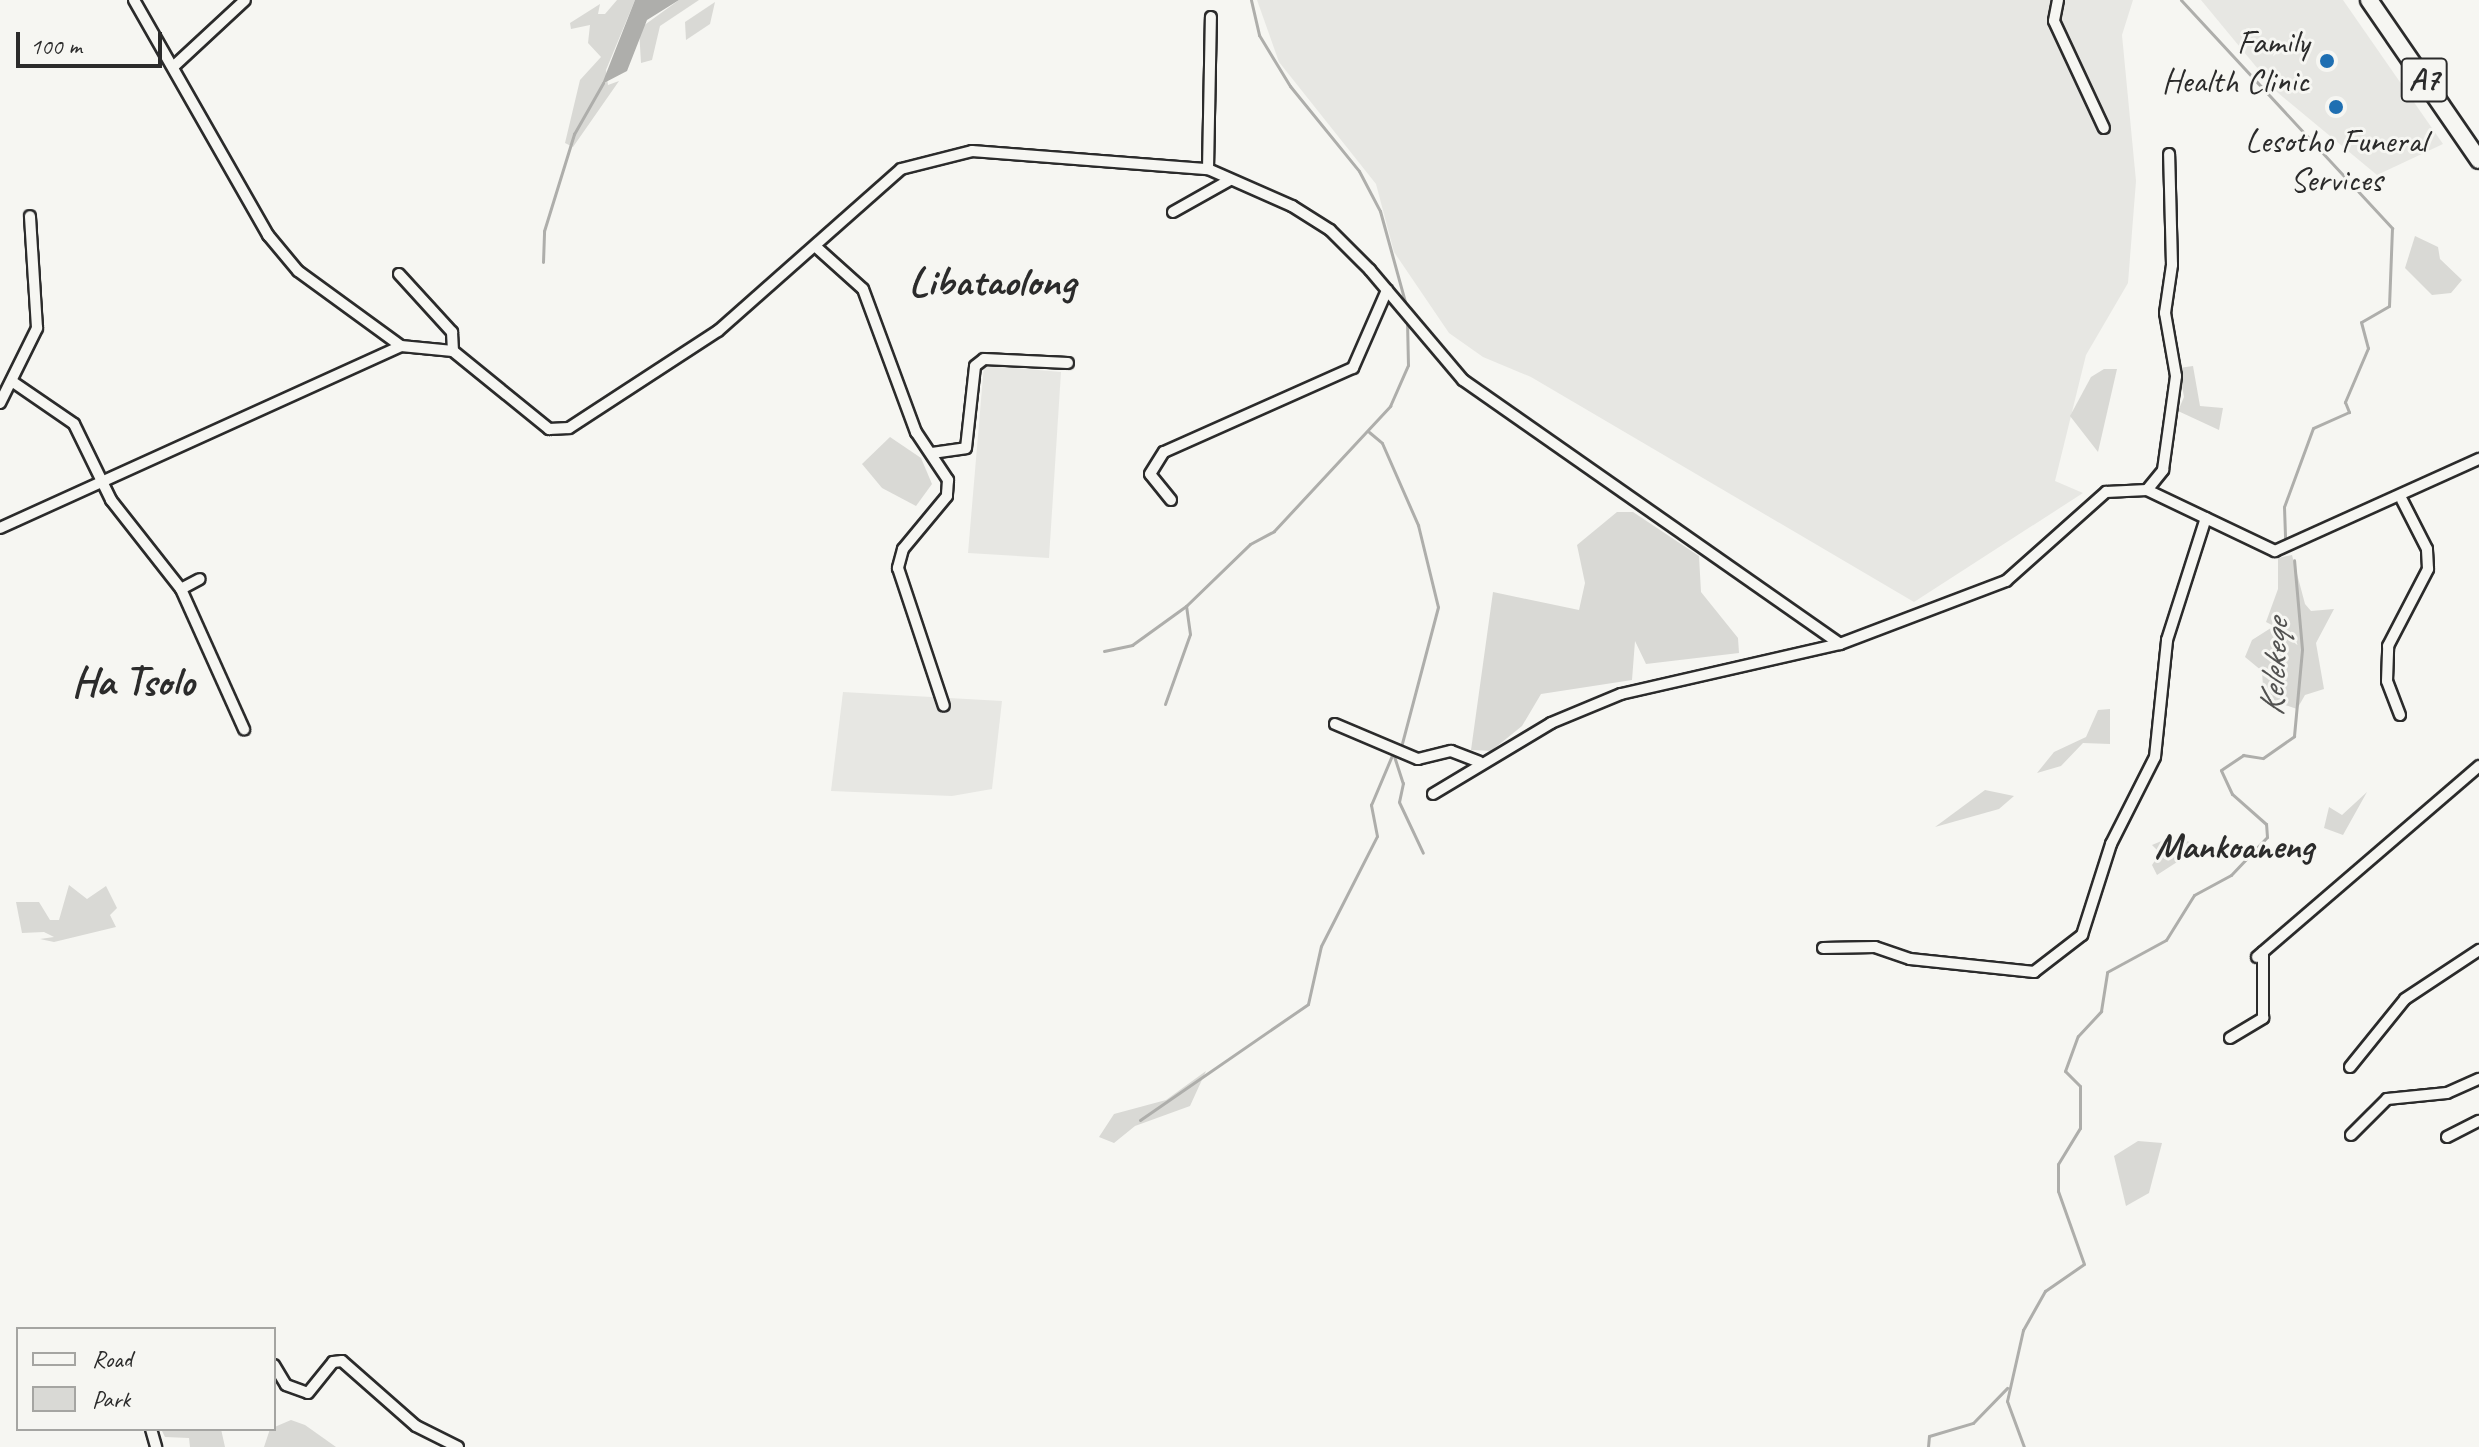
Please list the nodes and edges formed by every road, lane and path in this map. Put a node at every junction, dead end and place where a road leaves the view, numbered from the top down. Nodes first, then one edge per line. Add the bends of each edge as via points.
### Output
1 (134, 0) edge
2 (245, 0) edge
3 (2058, 0) edge
4 (2369, 0) edge
5 (1211, 17) dead end
6 (173, 67) junction
7 (2104, 128) dead end
8 (2169, 154) dead end
9 (2479, 160) edge
10 (1208, 169) junction
11 (1230, 180) junction
12 (1173, 212) dead end
13 (30, 216) dead end
14 (815, 246) junction
15 (399, 274) dead end
16 (1387, 290) junction
17 (401, 346) junction
18 (453, 351) junction
19 (1068, 363) dead end
20 (13, 382) junction
21 (0, 403) edge
22 (932, 453) junction
23 (2479, 459) edge
24 (105, 482) junction
25 (2147, 490) junction
26 (1171, 500) dead end
27 (2402, 500) junction
28 (2206, 518) junction
29 (0, 528) edge
30 (200, 579) dead end
31 (181, 589) junction
32 (1840, 644) junction
33 (944, 706) dead end
34 (2400, 715) dead end
35 (1335, 724) dead end
36 (244, 729) dead end
37 (1479, 762) junction
38 (2479, 766) edge
39 (1433, 794) dead end
40 (1823, 948) dead end
41 (2479, 950) edge
42 (2230, 1038) dead end
43 (2350, 1067) dead end
44 (2479, 1079) edge
45 (2479, 1121) edge
46 (2351, 1135) dead end
47 (2447, 1137) dead end
48 (276, 1368) edge
49 (458, 1447) edge

1 - 6 street
2 - 6 street
3 - 7 street via 2054,21
4 - 9 main road, A7
5 - 10 street
6 - 17 street via 285,256
8 - 25 street via 2172,265 2165,313 2176,376 2163,470
10 - 11 street
10 - 14 street via 972,151 932,158 901,169
11 - 12 street
11 - 16 street via 1330,230
13 - 20 street via 37,328
14 - 18 street via 706,340 569,428 549,429
14 - 22 street via 863,289 916,432
15 - 18 street via 452,332
16 - 26 street via 1353,368 1164,452 1150,474
16 - 32 street via 1463,380
17 - 18 street
17 - 24 street
19 - 22 street via 984,359 975,366 966,448
20 - 21 street
20 - 24 street via 74,424
22 - 33 street via 948,480 947,496 903,549 898,568
23 - 27 street
24 - 29 street
24 - 31 street via 111,500
25 - 28 street
25 - 32 street via 2098,498 2006,581
27 - 28 street via 2275,551
27 - 34 street via 2427,549 2428,569 2388,646 2387,681
28 - 40 street via 2167,640 2155,757 2111,844 2082,935 2034,972 1910,959 1875,947
30 - 31 street
31 - 36 street
32 - 37 street via 1661,680 1562,718
35 - 37 street via 1418,759 1451,751
37 - 39 street
38 - 42 street via 2260,954 2263,1018
41 - 43 street via 2405,999
44 - 46 street via 2447,1093 2387,1099
45 - 47 street
48 - 49 street via 286,1385 308,1393 333,1362 342,1361 416,1426

